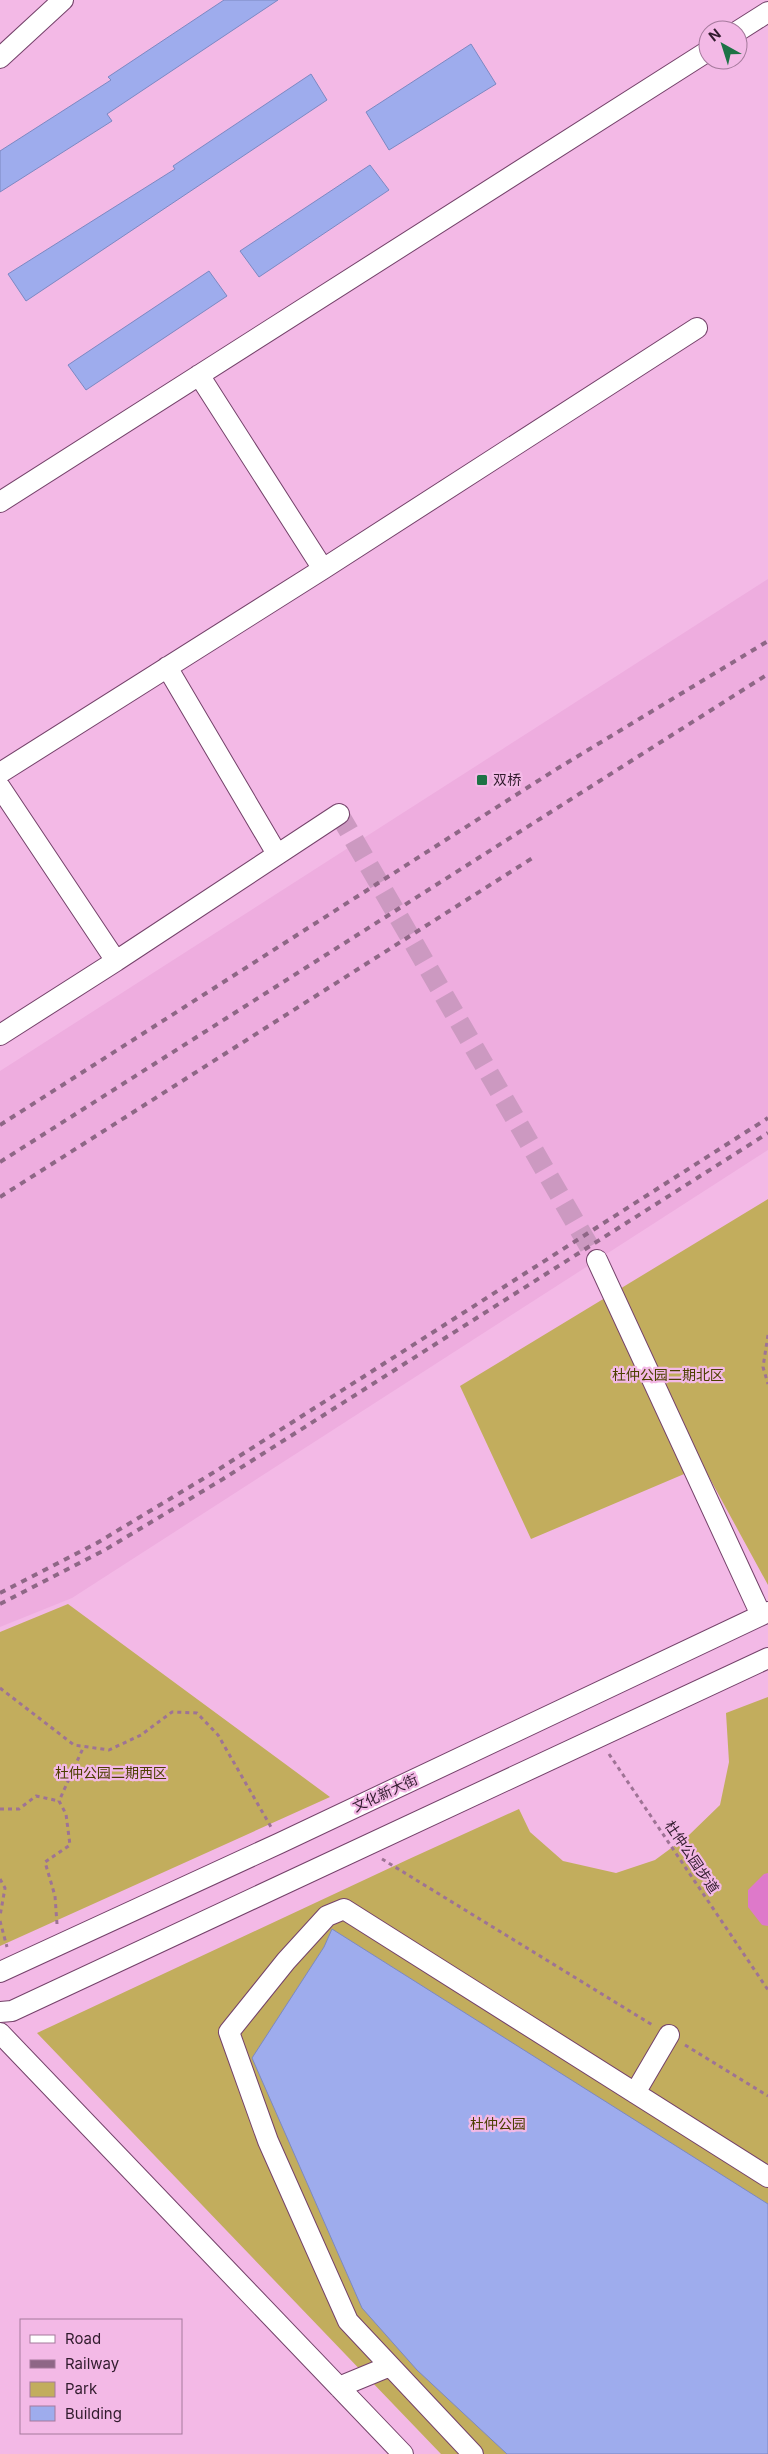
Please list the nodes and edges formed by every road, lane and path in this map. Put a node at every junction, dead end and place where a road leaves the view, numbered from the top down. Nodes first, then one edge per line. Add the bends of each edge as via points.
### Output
1 (63, 0) edge
2 (768, 12) edge
3 (748, 25) edge
4 (698, 57) edge
5 (0, 58) edge
6 (696, 328) dead end
7 (198, 375) junction
8 (0, 502) edge
9 (323, 569) junction
10 (167, 667) junction
11 (0, 773) edge
12 (0, 787) edge
13 (339, 814) dead end
14 (277, 854) junction
15 (116, 961) junction
16 (0, 1035) edge
17 (597, 1260) tunnel mouth
18 (768, 1335) edge
19 (768, 1384) edge
20 (764, 1614) edge
21 (768, 1658) edge
22 (0, 1688) edge
23 (598, 1737) junction
24 (84, 1746) junction
25 (59, 1801) junction
26 (0, 1809) edge
27 (280, 1843) junction
28 (362, 1847) junction
29 (0, 1879) edge
30 (0, 1916) edge
31 (0, 1922) edge
32 (57, 1928) dead end
33 (35, 1956) junction
34 (0, 1972) edge
35 (768, 1990) edge
36 (0, 2012) edge
37 (0, 2033) edge
38 (669, 2035) junction
39 (634, 2093) junction
40 (768, 2096) edge
41 (768, 2177) edge
42 (390, 2366) junction
43 (339, 2387) junction
44 (396, 2452) edge
45 (472, 2454) edge

1 - 5 street
2 - 3 street
4 - 7 street
6 - 9 street
7 - 8 street
7 - 9 street
9 - 10 street
10 - 11 street
10 - 14 street
12 - 15 street
13 - 14 street
14 - 15 street
15 - 16 street
17 - 20 street
18 - 19 path via 763,1367
20 - 27 street, 文化新大街
21 - 23 street
22 - 24 path via 74,1745
23 - 28 street
23 - 35 path, 杜仲公园步道
24 - 25 path
24 - 27 path via 109,1750 141,1735 172,1712 198,1713 218,1735
25 - 26 path via 36,1796 19,1809
25 - 32 path via 66,1814 70,1845 46,1862 55,1896
27 - 33 street, 文化新大街
28 - 36 street via 12,2011
28 - 38 path
29 - 30 path via 5,1888
31 - 33 path via 8,1952
33 - 34 street, 文化新大街
37 - 43 street
38 - 39 street
38 - 40 path
39 - 41 street
39 - 42 street via 344,1909 327,1916 286,1961 229,2032 268,2141 348,2322
42 - 43 street
42 - 45 street
43 - 44 street

